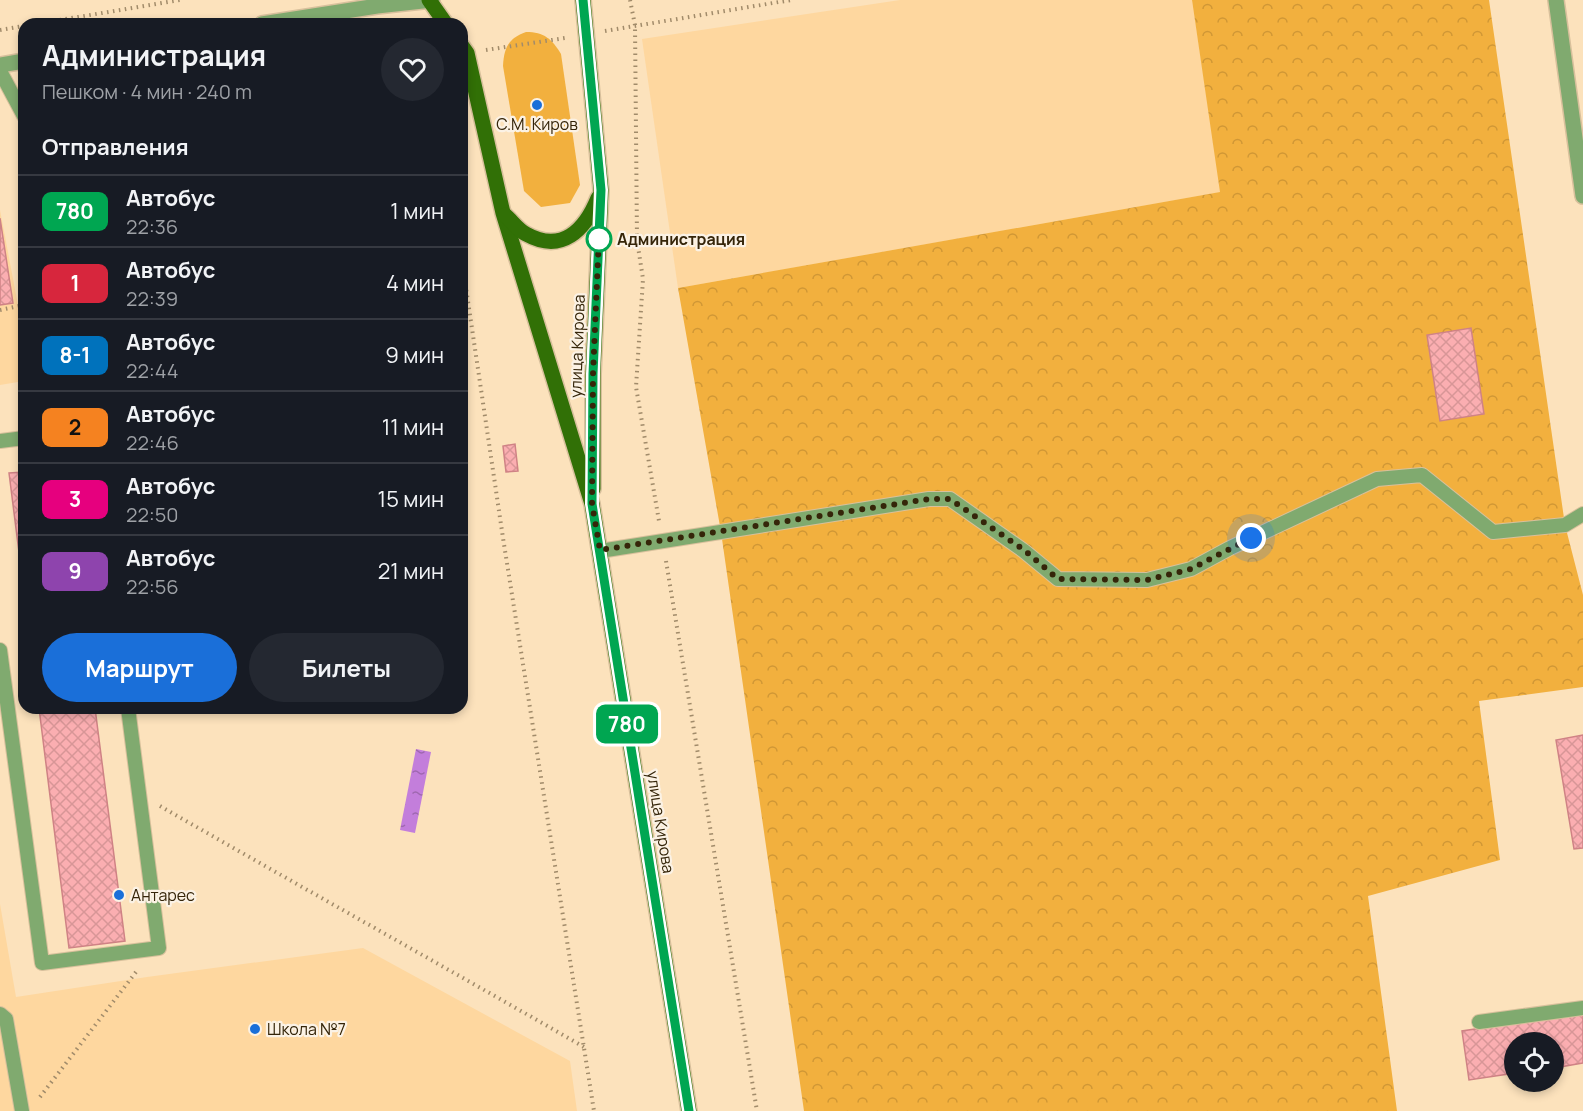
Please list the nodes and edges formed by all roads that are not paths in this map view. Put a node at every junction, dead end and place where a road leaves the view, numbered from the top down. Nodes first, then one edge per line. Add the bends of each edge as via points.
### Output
1 (430, 0) edge
2 (583, 0) edge
3 (1556, 0) edge
4 (304, 18) edge
5 (442, 18) edge
6 (18, 62) edge
7 (468, 63) edge
8 (0, 65) edge
9 (0, 71) edge
10 (18, 105) edge
11 (601, 190) junction
12 (1583, 196) edge
13 (503, 213) junction
14 (18, 439) edge
15 (0, 441) edge
16 (592, 504) junction
17 (1583, 514) edge
18 (600, 550) junction
19 (0, 650) edge
20 (129, 714) edge
21 (1583, 1008) edge
22 (0, 1014) edge
23 (1479, 1022) dead end
24 (22, 1111) edge
25 (689, 1111) edge

1 - 4 street
1 - 5 main road
2 - 11 main road, улица Кирова
3 - 12 street
6 - 8 street
7 - 13 main road, улица Кирова
9 - 10 lane
11 - 13 main road, улица Кирова via 583,227 556,241 524,233
11 - 16 main road, улица Кирова
13 - 16 main road, улица Кирова
14 - 15 lane
16 - 18 main road, улица Кирова
17 - 18 lane via 1565,525 1493,532 1422,476 1377,479 1191,569 1147,580 1058,579 950,499 929,499
18 - 25 main road, улица Кирова
19 - 20 lane via 42,963 159,948
21 - 23 lane
22 - 24 lane via 6,1019

